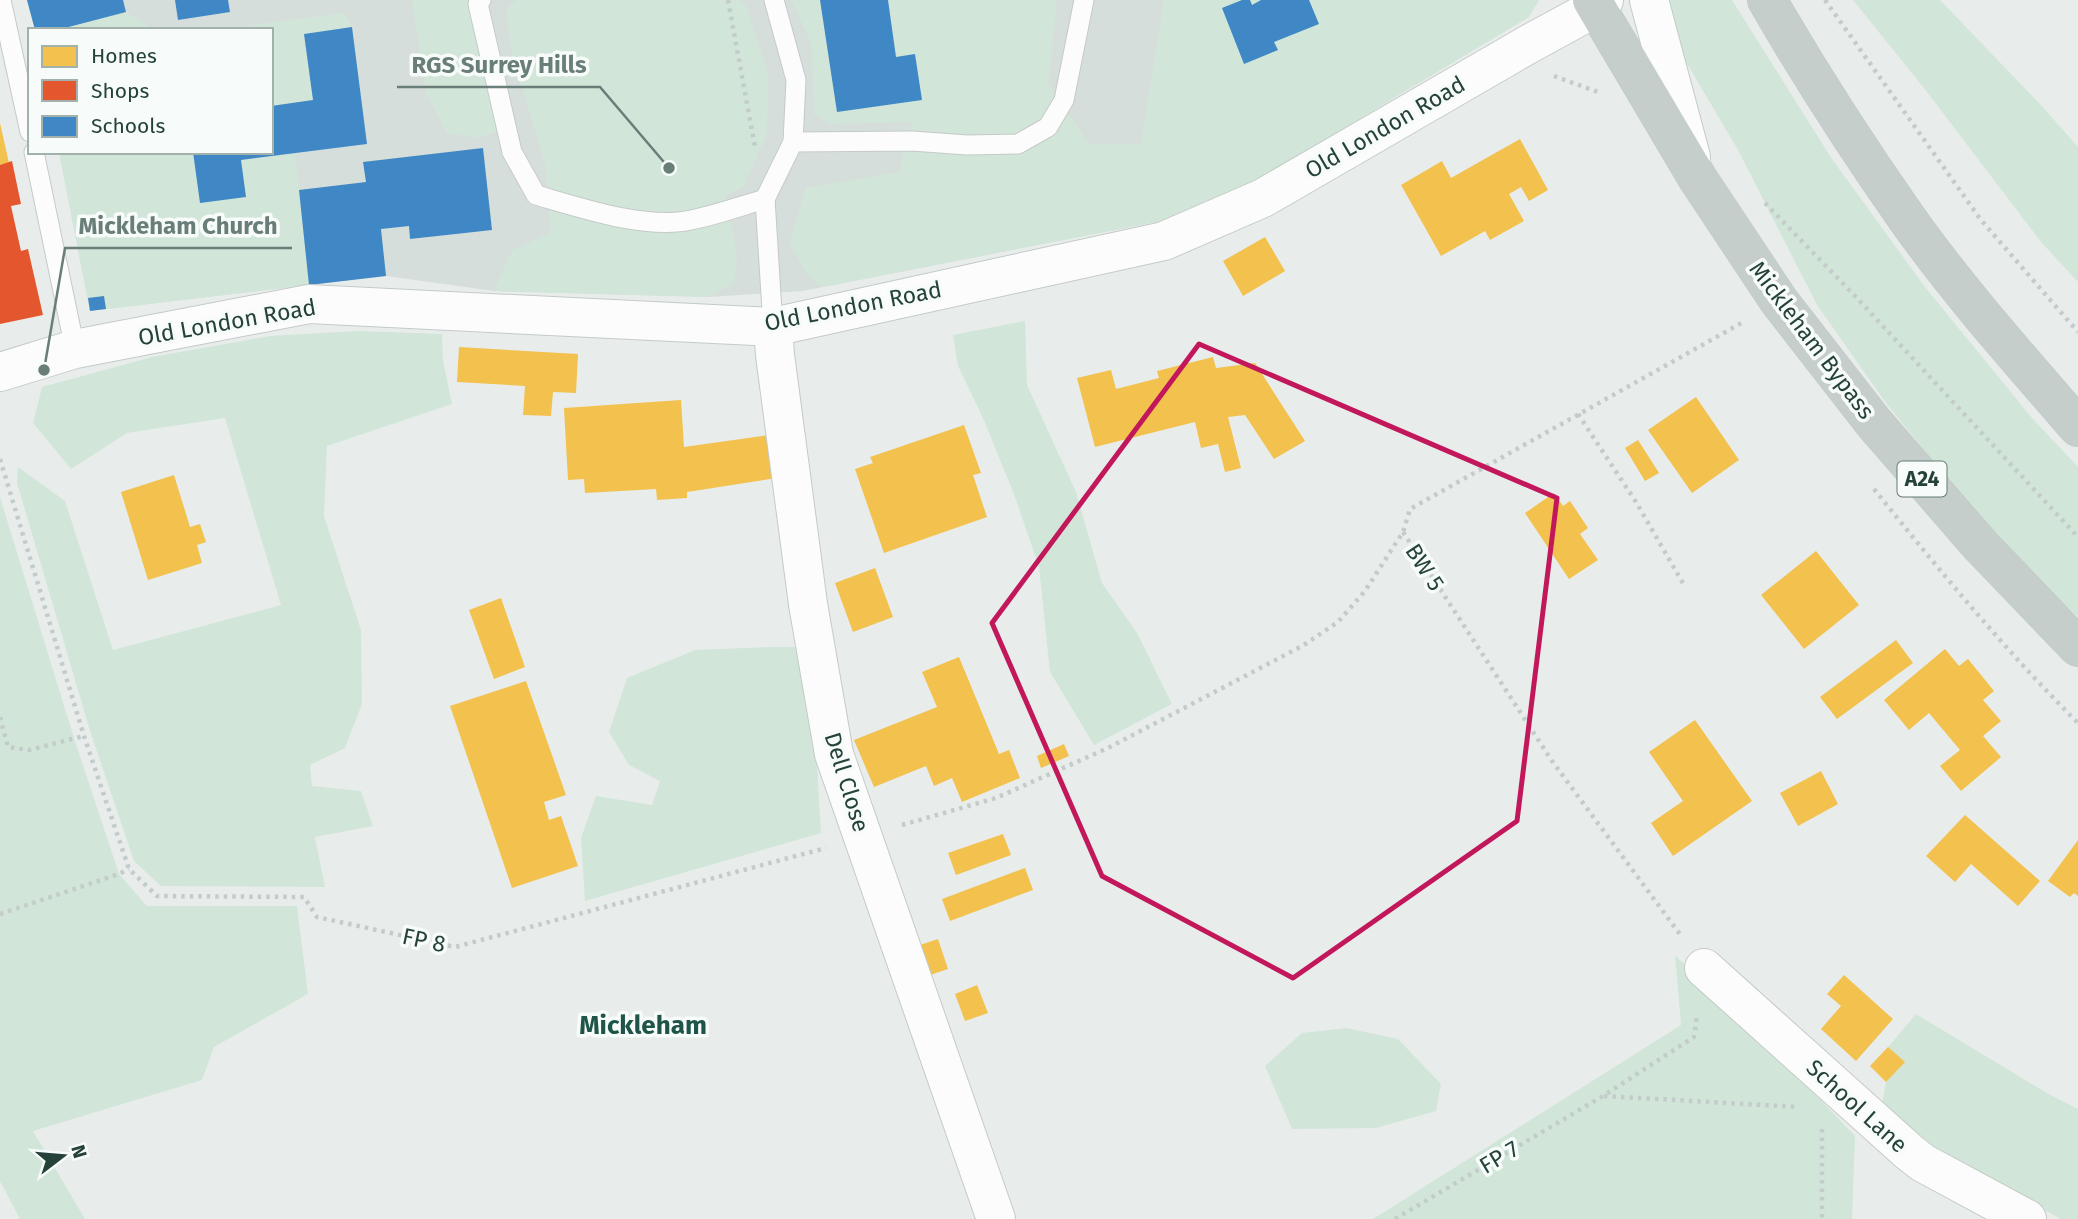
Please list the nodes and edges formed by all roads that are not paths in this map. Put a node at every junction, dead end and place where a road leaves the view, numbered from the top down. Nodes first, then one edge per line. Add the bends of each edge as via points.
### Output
1 (1, 0) edge
2 (481, 0) edge
3 (774, 0) edge
4 (1084, 0) edge
5 (1648, 0) edge
6 (1767, 0) edge
7 (1597, 3) edge
8 (28, 123) edge
9 (793, 142) junction
10 (34, 154) edge
11 (1698, 179) junction
12 (765, 199) junction
13 (773, 327) junction
14 (75, 349) junction
15 (0, 372) edge
16 (2078, 426) edge
17 (2078, 647) edge
18 (1704, 968) road end
19 (996, 1219) edge
20 (2027, 1219) edge

1 - 8 lane
2 - 12 lane via 478,4 512,152 536,195 601,214 660,222 690,221
3 - 9 lane via 796,80
4 - 9 lane via 1064,100 1048,127 1018,145
5 - 11 main road
6 - 16 highway via 1814,81 1910,222
7 - 11 highway, Mickleham Bypass / A24
7 - 13 main road, Old London Road via 1263,198 1164,241
9 - 12 lane
10 - 14 lane
11 - 17 highway, Mickleham Bypass / A24 via 1779,301 1883,433 1981,546
12 - 13 lane
13 - 14 main road, Old London Road via 309,304
13 - 19 main road, Dell Close via 806,590 834,754
14 - 15 main road, Old London Road
18 - 20 main road, School Lane via 1835,1109

